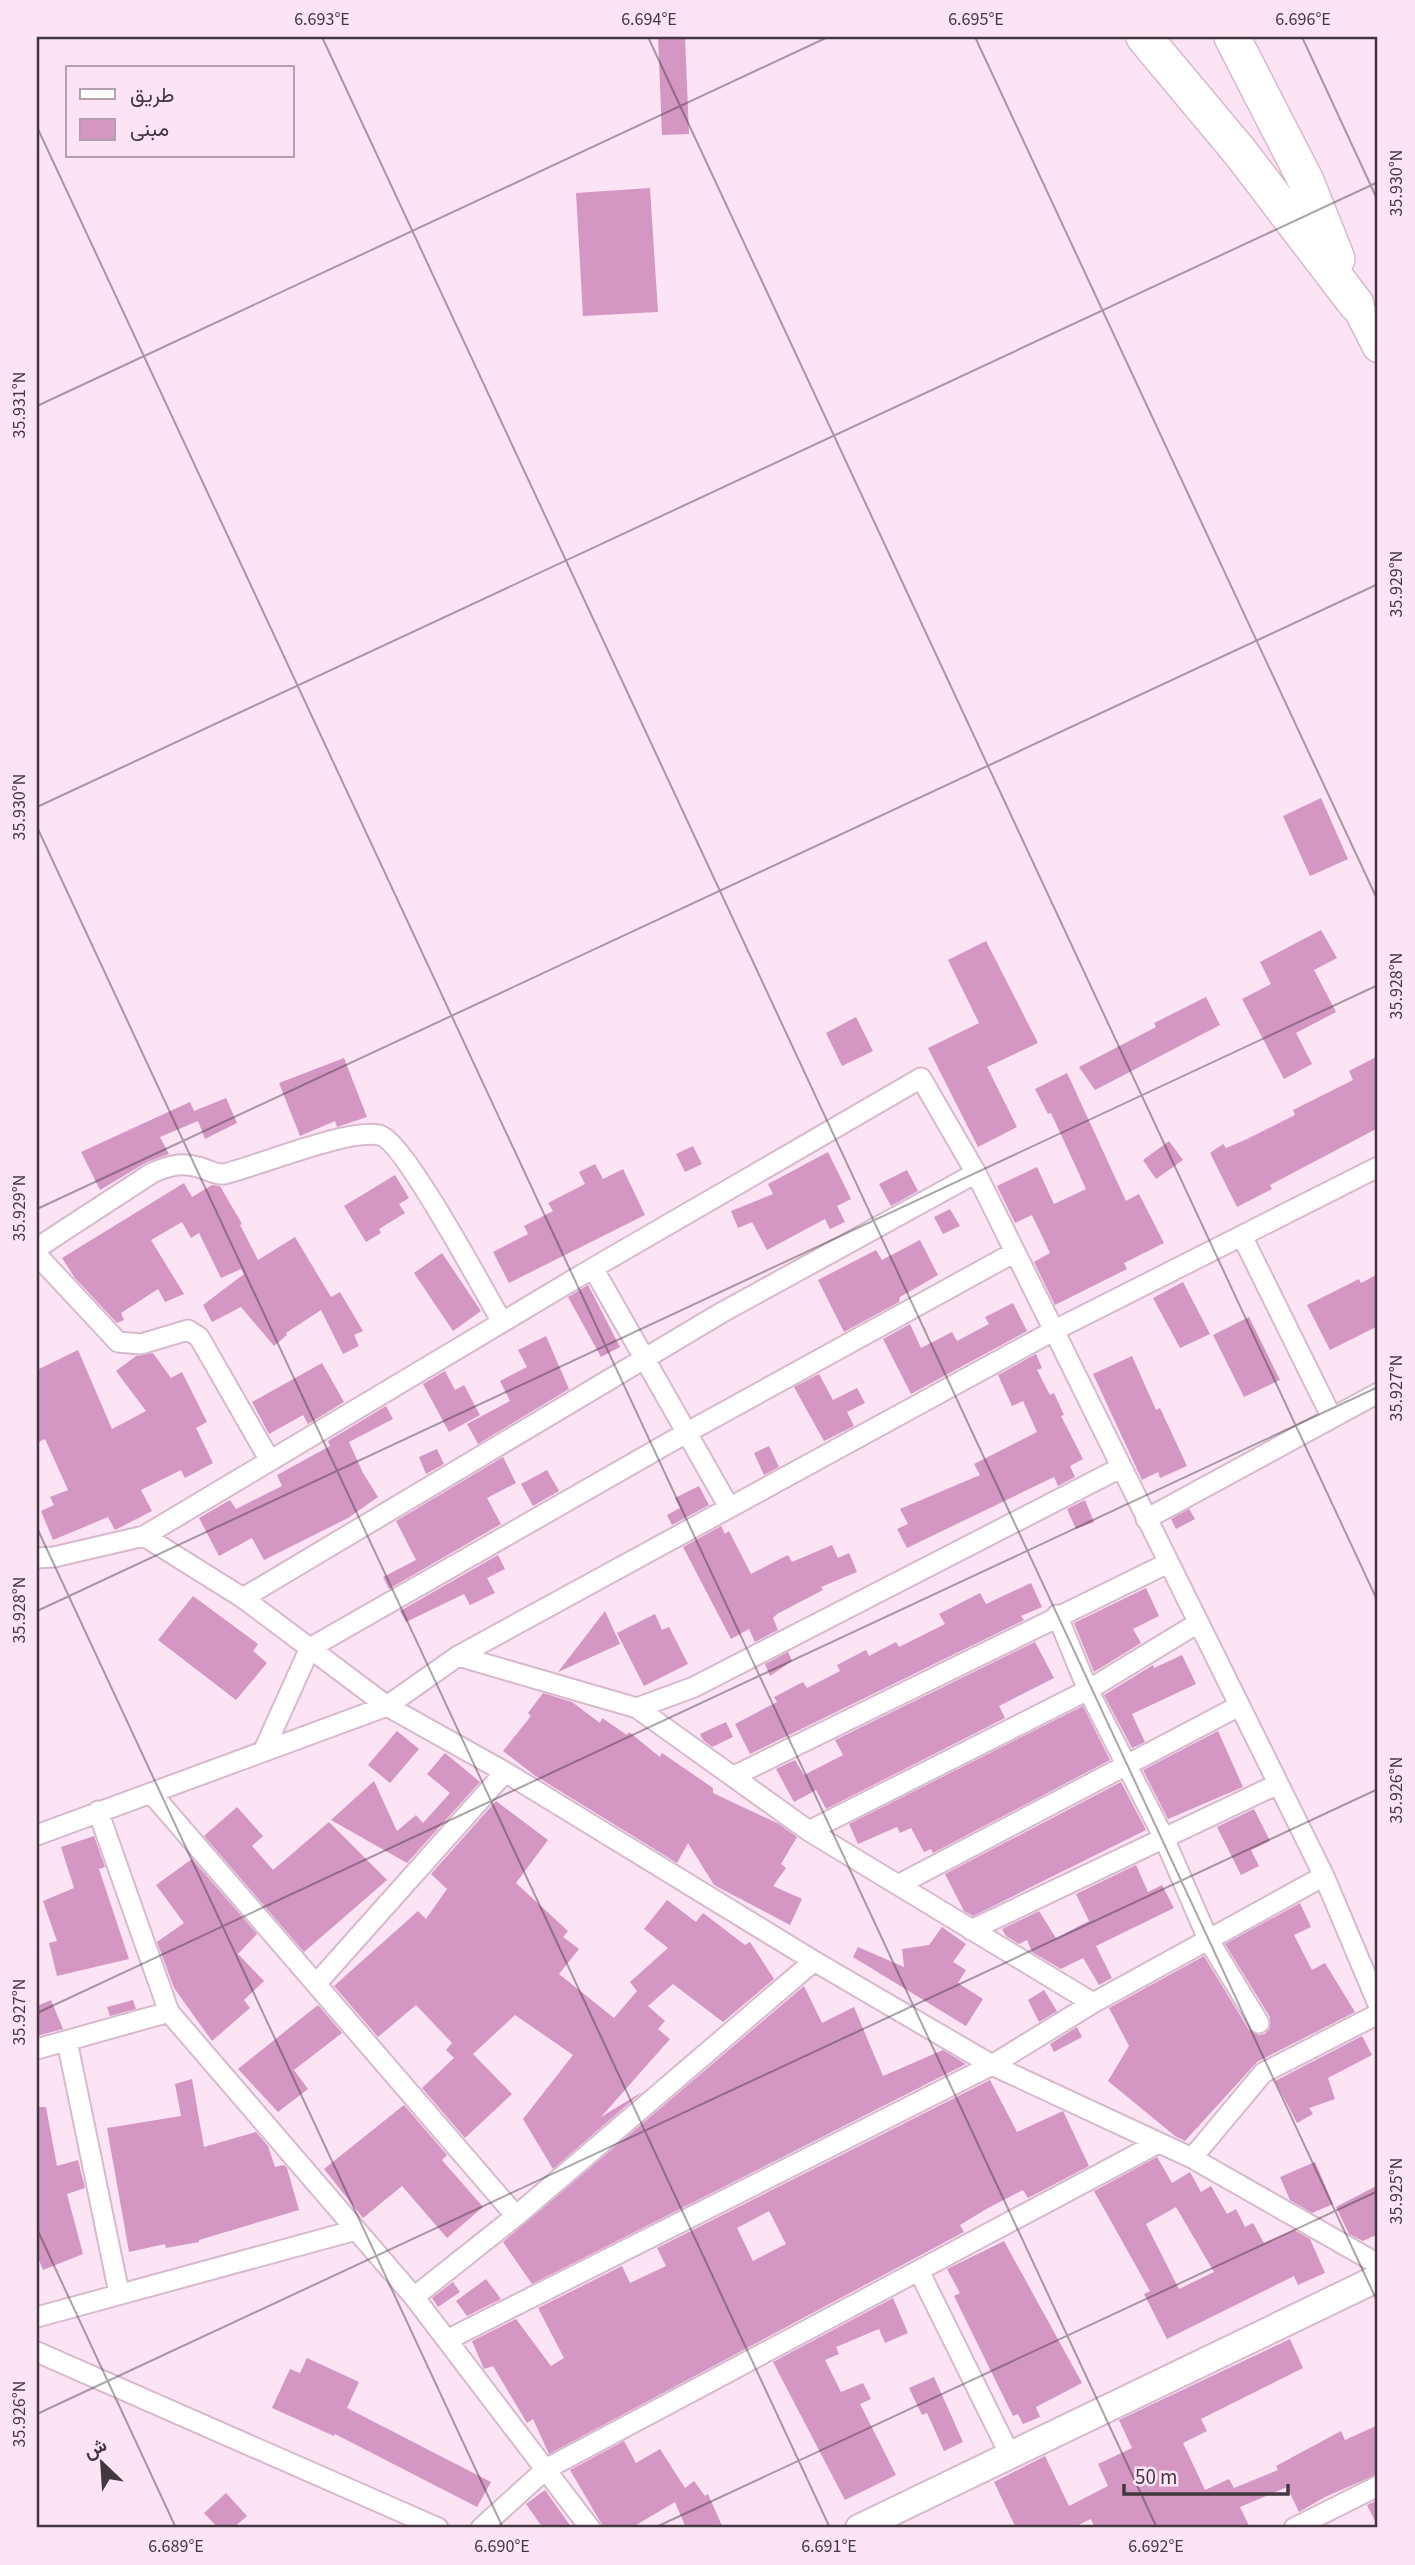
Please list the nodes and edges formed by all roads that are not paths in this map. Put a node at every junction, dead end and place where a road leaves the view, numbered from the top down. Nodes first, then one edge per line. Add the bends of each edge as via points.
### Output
1 (1144, 37) edge
2 (1233, 37) edge
3 (1356, 304) junction
4 (1378, 347) edge
5 (1378, 1167) edge
6 (976, 1173) junction
7 (1242, 1236) junction
8 (37, 1248) edge
9 (1015, 1252) junction
10 (37, 1255) edge
11 (593, 1268) junction
12 (502, 1322) junction
13 (1052, 1331) junction
14 (644, 1359) junction
15 (1378, 1393) edge
16 (1332, 1418) junction
17 (686, 1433) junction
18 (268, 1460) junction
19 (1121, 1468) junction
20 (729, 1507) junction
21 (1146, 1519) junction
22 (144, 1536) junction
23 (37, 1558) edge
24 (1168, 1563) junction
25 (243, 1598) junction
26 (1058, 1615) junction
27 (1198, 1623) junction
28 (310, 1648) junction
29 (458, 1656) junction
30 (1088, 1690) junction
31 (387, 1706) junction
32 (1239, 1706) junction
33 (638, 1708) junction
34 (263, 1752) junction
35 (1125, 1764) junction
36 (505, 1772) junction
37 (734, 1776) junction
38 (1278, 1784) junction
39 (152, 1794) junction
40 (98, 1811) junction
41 (809, 1831) junction
42 (37, 1835) edge
43 (1164, 1838) junction
44 (1324, 1876) junction
45 (898, 1885) junction
46 (971, 1930) junction
47 (1208, 1939) junction
48 (814, 1961) junction
49 (316, 1984) junction
50 (1093, 2003) junction
51 (1378, 2004) edge
52 (169, 2012) junction
53 (1378, 2014) edge
54 (1259, 2023) dead end
55 (67, 2041) junction
56 (37, 2049) edge
57 (992, 2065) junction
58 (1158, 2143) junction
59 (1192, 2158) junction
60 (516, 2216) junction
61 (356, 2230) junction
62 (1378, 2264) edge
63 (919, 2271) junction
64 (1378, 2278) edge
65 (119, 2293) junction
66 (414, 2297) junction
67 (37, 2317) edge
68 (447, 2340) junction
69 (37, 2352) edge
70 (1010, 2455) junction
71 (546, 2469) junction
72 (1378, 2486) edge
73 (438, 2528) edge
74 (481, 2528) edge
75 (590, 2528) edge
76 (859, 2528) edge
77 (1294, 2528) edge

1 - 3 highway via 1240,152
2 - 3 highway via 1306,181
3 - 4 main road
5 - 7 street
6 - 9 street
6 - 11 street via 921,1078
6 - 14 street
7 - 13 street
7 - 16 street
8 - 12 street via 172,1164 197,1166 220,1175 351,1137 380,1135 391,1141 411,1167
9 - 13 street
9 - 17 street
10 - 18 street via 118,1342 141,1344 188,1330 199,1337
11 - 12 street
11 - 14 street
12 - 18 street
13 - 19 street
13 - 20 street
14 - 17 street
14 - 25 street
15 - 16 street
16 - 21 street
17 - 20 street
17 - 28 street
18 - 22 street
19 - 21 street
19 - 33 street via 694,1687
20 - 29 street
21 - 24 street
22 - 23 street
22 - 25 street
24 - 26 street
24 - 27 street
25 - 28 street
26 - 30 street
26 - 37 street
27 - 30 street
27 - 32 street
28 - 31 street
28 - 34 street
29 - 31 street
29 - 33 street
30 - 35 street
30 - 41 street
31 - 34 street
31 - 36 street
32 - 35 street
32 - 38 street
33 - 37 street
34 - 39 street
35 - 43 street
35 - 45 street
36 - 48 street
36 - 49 street
37 - 41 street
38 - 43 street
38 - 44 street
39 - 40 street
39 - 49 street
40 - 42 street
40 - 52 street
41 - 45 street
43 - 46 street
43 - 47 street
44 - 47 street
44 - 51 street
45 - 46 street
46 - 50 street
47 - 50 street
47 - 54 street
48 - 57 street
48 - 60 street
49 - 60 street
50 - 57 street
52 - 55 street
52 - 61 street
53 - 59 street via 1264,2073
55 - 56 street
55 - 65 street
57 - 58 street
57 - 68 street
58 - 59 street
58 - 63 street
59 - 62 street
60 - 66 street
61 - 65 street
61 - 66 street
63 - 70 street
63 - 71 street
64 - 70 street
65 - 67 street
66 - 68 street
68 - 71 street
69 - 73 street
70 - 76 street
71 - 74 street
71 - 75 street
72 - 77 street

